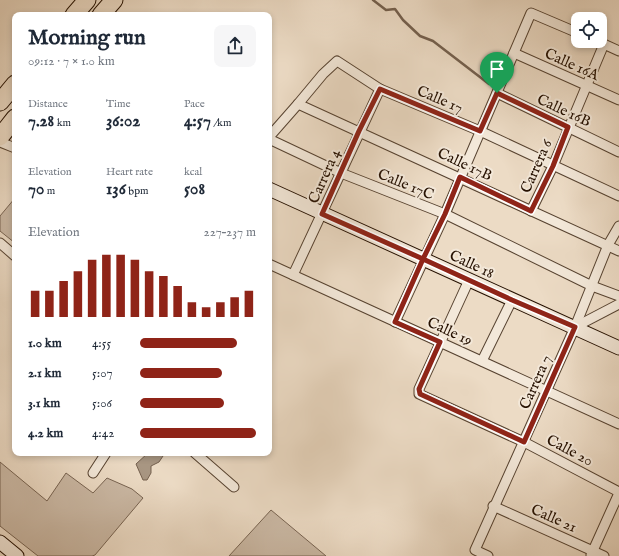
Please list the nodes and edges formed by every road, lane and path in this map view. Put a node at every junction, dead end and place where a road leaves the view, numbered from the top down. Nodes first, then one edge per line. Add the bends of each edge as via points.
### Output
1 (87, 0) edge
2 (114, 0) edge
3 (77, 12) edge
4 (104, 12) edge
5 (571, 30) edge
6 (607, 46) edge
7 (598, 48) edge
8 (619, 51) edge
9 (514, 53) junction
10 (586, 86) junction
11 (12, 88) edge
12 (380, 89) junction
13 (497, 93) junction
14 (619, 100) edge
15 (0, 102) edge
16 (298, 104) junction
17 (12, 122) edge
18 (568, 127) junction
19 (359, 131) junction
20 (480, 131) junction
21 (272, 134) edge
22 (0, 137) edge
23 (272, 139) edge
24 (0, 142) edge
25 (12, 147) edge
26 (619, 152) edge
27 (553, 166) junction
28 (341, 173) junction
29 (460, 177) junction
30 (272, 190) edge
31 (619, 196) edge
32 (531, 211) junction
33 (322, 214) junction
34 (445, 214) junction
35 (619, 226) edge
36 (0, 243) edge
37 (608, 245) junction
38 (619, 251) edge
39 (12, 253) edge
40 (423, 259) junction
41 (272, 265) edge
42 (293, 275) junction
43 (469, 280) junction
44 (592, 286) junction
45 (619, 296) edge
46 (512, 300) junction
47 (619, 304) edge
48 (395, 322) junction
49 (575, 327) junction
50 (440, 342) junction
51 (619, 348) edge
52 (482, 361) junction
53 (547, 391) junction
54 (619, 424) edge
55 (524, 442) junction
56 (104, 456) edge
57 (198, 456) edge
58 (93, 473) dead end
59 (234, 487) dead end
60 (619, 492) edge
61 (493, 506) junction
62 (0, 542) edge
63 (592, 553) edge
64 (17, 556) edge
65 (488, 556) edge
66 (604, 556) edge

1 - 3 highway
2 - 4 highway
5 - 9 street via 531,13
6 - 8 street
7 - 10 street, Carrera 6
9 - 10 street, Calle 16A
9 - 13 street
10 - 14 street, Calle 16A
10 - 18 street, Carrera 6
11 - 15 highway
12 - 16 street, Calle 17 via 340,62 336,62
12 - 19 street, Carrera 4
12 - 20 street, Calle 17
13 - 18 street, Calle 16B
13 - 20 street
16 - 19 street, Calle 17B
16 - 21 street
17 - 22 highway
18 - 26 street, Calle 16B
18 - 27 street, Carrera 6
19 - 28 street, Carrera 4
19 - 29 street, Calle 17B
20 - 27 street, Calle 17
20 - 29 street
23 - 28 street, Calle 17C
24 - 25 street
27 - 31 street, Calle 17
27 - 32 street, Carrera 6
28 - 33 street, Carrera 4
28 - 34 street, Calle 17C
29 - 32 street, Calle 17B
29 - 34 street
30 - 33 street, Calle 18
32 - 37 street, Calle 17B
33 - 40 street, Calle 18
33 - 42 street, Carrera 4
34 - 40 street
34 - 44 street, Calle 17C
35 - 37 street, Carrera 7
36 - 39 street
37 - 38 street, Calle 17B
37 - 44 street, Carrera 7
40 - 43 street, Calle 18
40 - 48 street
41 - 42 street, Calle 19
42 - 48 street, Calle 19
43 - 46 street, Calle 18
43 - 50 street
44 - 45 street, Calle 17C
44 - 49 street, Carrera 7
46 - 49 street, Calle 18
46 - 52 street
47 - 49 street
48 - 50 street, Calle 19
49 - 51 street, Calle 18
49 - 53 street, Carrera 7
50 - 52 street, Calle 19
50 - 55 street, Calle 20 via 419,389 420,394
52 - 53 street, Calle 19
53 - 54 street, Calle 19
53 - 55 street, Carrera 7
55 - 60 street, Calle 20
55 - 61 street, Carrera 7
56 - 58 street
57 - 59 street
60 - 63 street
61 - 63 street, Calle 21
61 - 65 street, Carrera 7 via 475,550
62 - 64 street
63 - 66 street, Calle 21

